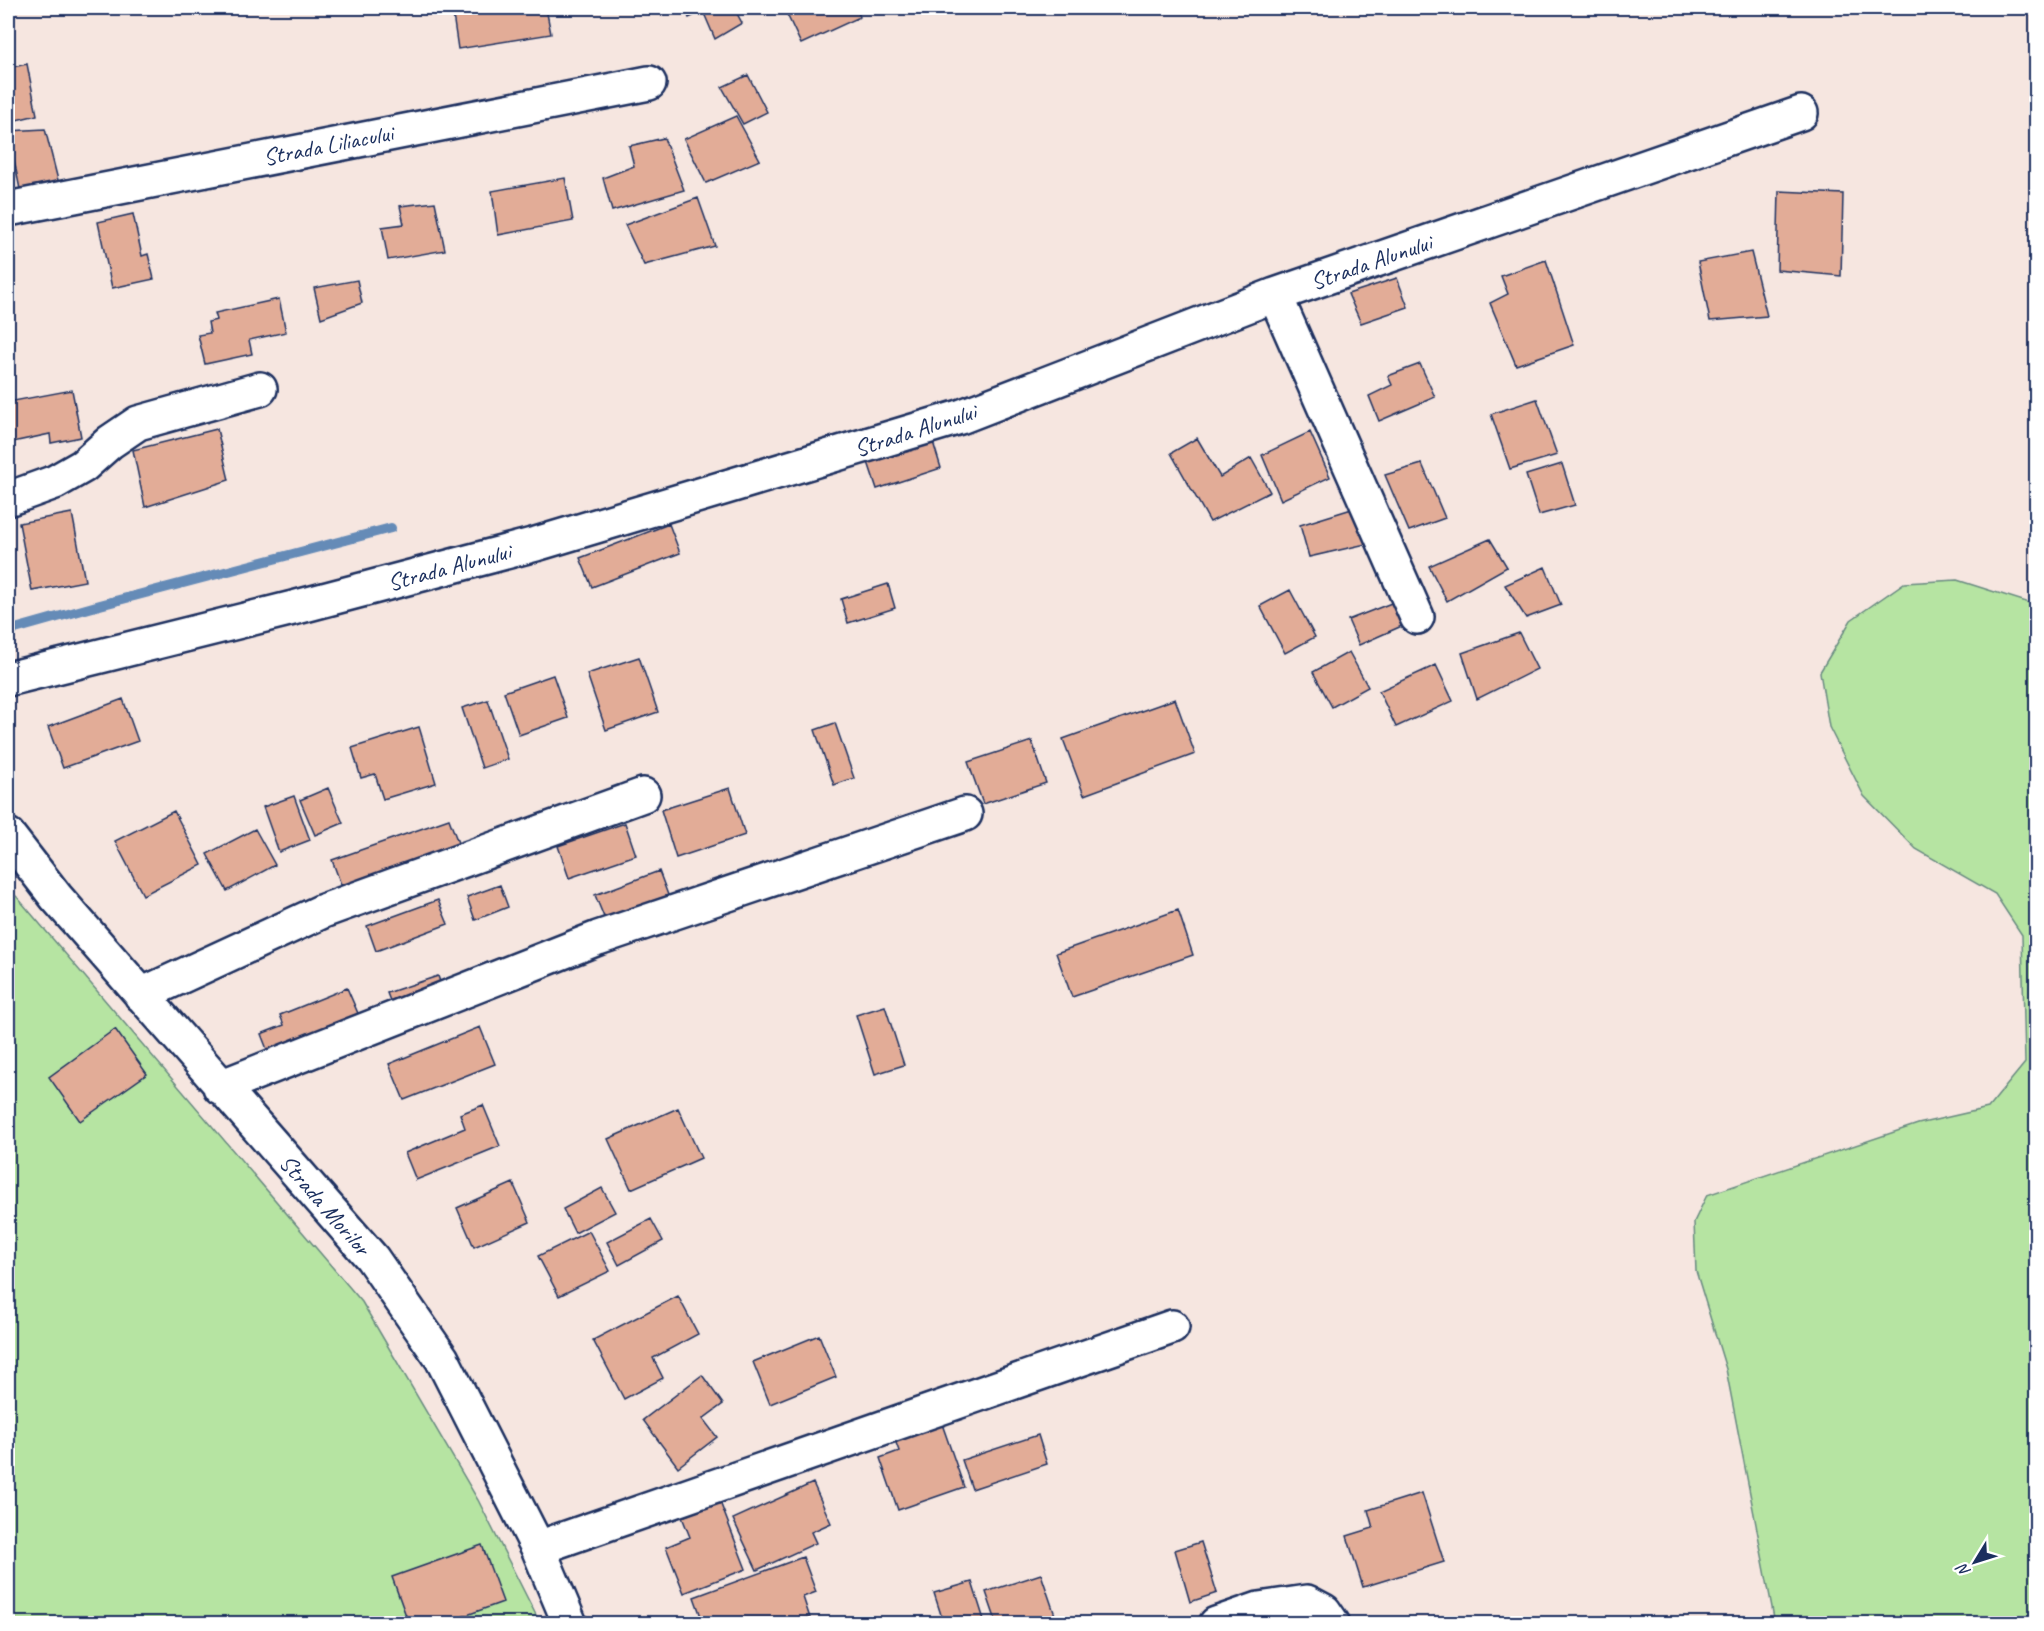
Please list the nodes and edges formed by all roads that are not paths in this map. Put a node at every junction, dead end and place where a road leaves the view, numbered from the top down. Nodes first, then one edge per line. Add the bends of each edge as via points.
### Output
1 (649, 83) dead end
2 (1801, 113) dead end
3 (8, 209) edge
4 (1275, 296) junction
5 (260, 389) dead end
6 (8, 499) edge
7 (1417, 617) dead end
8 (8, 679) edge
9 (643, 795) dead end
10 (965, 814) dead end
11 (8, 836) edge
12 (141, 995) junction
13 (220, 1087) junction
14 (1172, 1327) dead end
15 (538, 1548) junction
16 (570, 1623) edge
17 (1216, 1623) edge
18 (1334, 1623) edge

1 - 3 street, Strada Liliacului
2 - 4 street, Strada Alunului
4 - 7 street
4 - 8 street, Strada Alunului via 937,424 536,544
5 - 6 street via 138,423 83,466 55,482
9 - 12 street via 323,910
10 - 13 street via 598,938
11 - 12 street, Strada Morilor
12 - 13 street, Strada Morilor
13 - 15 street, Strada Morilor via 372,1258 435,1349
14 - 15 street
15 - 16 street, Strada Morilor
17 - 18 street via 1307,1602 1324,1611

